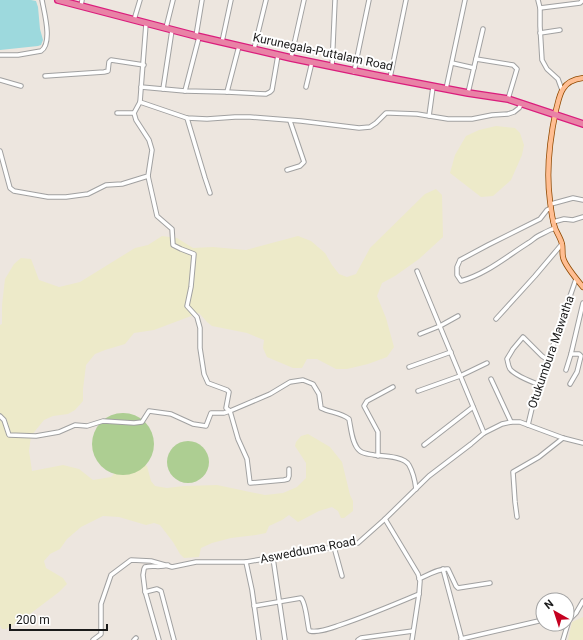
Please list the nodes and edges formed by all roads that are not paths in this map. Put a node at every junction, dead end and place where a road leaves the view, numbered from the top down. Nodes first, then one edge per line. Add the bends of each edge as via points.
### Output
1 (42, 0) edge
2 (58, 0) edge
3 (140, 0) edge
4 (173, 0) edge
5 (202, 0) edge
6 (231, 0) edge
7 (266, 0) edge
8 (304, 0) edge
9 (335, 0) edge
10 (370, 0) edge
11 (406, 0) edge
12 (465, 0) edge
13 (538, 0) edge
14 (583, 0) edge
15 (82, 3) edge
16 (540, 8) junction
17 (134, 20) junction
18 (146, 24) junction
19 (169, 29) junction
20 (483, 29) dead end
21 (560, 30) dead end
22 (540, 33) junction
23 (198, 37) junction
24 (222, 42) junction
25 (239, 46) junction
26 (254, 49) junction
27 (0, 55) edge
28 (278, 55) junction
29 (291, 58) junction
30 (476, 59) junction
31 (312, 62) junction
32 (452, 63) junction
33 (144, 65) junction
34 (332, 67) junction
35 (474, 68) junction
36 (354, 72) junction
37 (45, 76) dead end
38 (390, 78) junction
39 (583, 78) edge
40 (0, 80) edge
41 (21, 86) dead end
42 (141, 87) junction
43 (306, 87) dead end
44 (433, 87) junction
45 (163, 89) junction
46 (446, 89) junction
47 (562, 90) junction
48 (185, 91) junction
49 (227, 92) junction
50 (468, 93) junction
51 (508, 99) junction
52 (140, 102) junction
53 (522, 103) junction
54 (117, 113) dead end
55 (134, 113) junction
56 (555, 114) junction
57 (428, 116) junction
58 (187, 118) junction
59 (290, 121) junction
60 (583, 124) edge
61 (0, 151) edge
62 (5, 167) junction
63 (0, 168) edge
64 (287, 170) dead end
65 (148, 176) junction
66 (210, 193) dead end
67 (583, 200) edge
68 (551, 206) junction
69 (583, 216) edge
70 (553, 222) junction
71 (555, 228) junction
72 (562, 243) junction
73 (417, 271) dead end
74 (576, 279) junction
75 (583, 287) edge
76 (583, 303) edge
77 (458, 316) dead end
78 (496, 320) dead end
79 (440, 326) junction
80 (420, 334) dead end
81 (451, 352) junction
82 (571, 354) junction
83 (548, 360) junction
84 (487, 362) dead end
85 (409, 367) dead end
86 (566, 370) dead end
87 (460, 376) junction
88 (491, 379) dead end
89 (570, 384) dead end
90 (540, 385) junction
91 (393, 387) dead end
92 (418, 391) dead end
93 (473, 407) junction
94 (230, 411) junction
95 (0, 416) edge
96 (511, 422) junction
97 (528, 425) junction
98 (484, 433) junction
99 (563, 438) junction
100 (583, 443) edge
101 (424, 445) dead end
102 (378, 456) junction
103 (289, 469) dead end
104 (416, 489) junction
105 (517, 517) dead end
106 (385, 519) junction
107 (334, 547) junction
108 (273, 558) dead end
109 (246, 562) junction
110 (168, 565) junction
111 (443, 569) junction
112 (342, 576) dead end
113 (419, 579) junction
114 (490, 583) dead end
115 (145, 592) junction
116 (419, 594) junction
117 (583, 601) edge
118 (279, 603) junction
119 (254, 606) junction
120 (535, 622) edge
121 (413, 631) junction
122 (93, 640) edge
123 (159, 640) edge
124 (174, 640) edge
125 (259, 640) edge
126 (285, 640) edge
127 (358, 640) edge
128 (412, 640) edge
129 (461, 640) edge
130 (563, 640) edge

1 - 27 street via 47,36 44,48 41,51 18,55
2 - 15 highway, Kurunegala-Puttalam Road
3 - 17 street
4 - 19 street
5 - 23 street
6 - 24 street
7 - 26 street
8 - 29 street
9 - 34 street
10 - 36 street
11 - 38 street
12 - 32 street
13 - 16 street
14 - 16 street via 580,3
15 - 17 highway, Kurunegala-Puttalam Road
16 - 22 street
17 - 18 highway, Kurunegala-Puttalam Road
18 - 19 highway, Kurunegala-Puttalam Road
18 - 33 street
19 - 23 highway, Kurunegala-Puttalam Road
19 - 45 street
20 - 30 street
21 - 22 street
22 - 47 street via 542,60 547,70 558,79
23 - 24 highway, Kurunegala-Puttalam Road
23 - 48 street
24 - 25 highway, Kurunegala-Puttalam Road
25 - 26 highway, Kurunegala-Puttalam Road
25 - 49 street
26 - 28 highway, Kurunegala-Puttalam Road
28 - 29 highway, Kurunegala-Puttalam Road
28 - 49 street via 270,92
29 - 31 highway, Kurunegala-Puttalam Road
30 - 35 street
30 - 51 street via 514,65 517,69
31 - 34 highway, Kurunegala-Puttalam Road
31 - 43 street
32 - 35 street
32 - 46 street
33 - 37 street via 111,60 106,72
33 - 42 street
34 - 36 highway, Kurunegala-Puttalam Road
35 - 50 street
36 - 38 highway, Kurunegala-Puttalam Road
38 - 44 highway, Kurunegala-Puttalam Road
39 - 47 main road via 571,81
40 - 41 street
42 - 45 street
42 - 52 street
44 - 46 highway, Kurunegala-Puttalam Road
44 - 57 street
45 - 48 street
46 - 50 highway, Kurunegala-Puttalam Road
47 - 56 main road
48 - 49 street
50 - 51 highway, Kurunegala-Puttalam Road
51 - 53 highway, Kurunegala-Puttalam Road
52 - 55 street
52 - 58 street
53 - 56 highway, Kurunegala-Puttalam Road
53 - 57 street via 514,112 481,118 448,119
54 - 55 street
55 - 65 street via 152,150
56 - 60 highway, Kurunegala-Puttalam Road
56 - 68 main road via 549,158
57 - 59 street via 386,113 376,123 359,128
58 - 59 street via 234,117
58 - 66 street
59 - 64 street via 304,162
61 - 62 street
62 - 63 street
62 - 65 street via 10,188 14,191 48,197 88,194 106,185 122,184
65 - 94 street via 157,216 172,229 173,245 194,254 187,306 197,317 200,328 204,374 208,383 229,392 226,408
67 - 68 street via 573,198
68 - 70 main road
68 - 71 street via 540,219 460,260 456,267 457,274 461,281 470,279 537,236
69 - 70 street
70 - 71 main road
71 - 72 main road
72 - 74 main road via 563,257
72 - 78 street
73 - 79 street
74 - 75 main road
74 - 83 street, Otukumbura Mawatha
76 - 82 street
77 - 79 street
79 - 80 street
79 - 81 street
81 - 85 street
81 - 87 street
82 - 86 street
82 - 89 street via 581,356 577,372
83 - 90 street, Otukumbura Mawatha
83 - 90 street via 523,337 507,359 511,370
84 - 87 street
87 - 92 street
87 - 93 street
88 - 96 street
90 - 97 street, Otukumbura Mawatha
91 - 102 street via 367,401 364,406 378,432
93 - 98 street
93 - 101 street
94 - 95 street via 211,413 206,426 193,424 171,414 149,411 142,422 104,421 87,426 75,425 59,432 36,436 9,435
94 - 102 street via 270,394 290,382 303,380 313,384 319,394 321,408 349,419 353,440 359,450
94 - 103 street via 247,459 250,483 288,479
96 - 97 street
96 - 98 street, Aswedduma Road
97 - 99 street
98 - 104 street, Aswedduma Road
99 - 100 street
99 - 105 street via 539,457 513,472
102 - 104 street via 406,461 414,477
104 - 106 street, Aswedduma Road
106 - 107 street, Aswedduma Road via 358,543
106 - 113 street
107 - 109 street, Aswedduma Road
107 - 112 street
108 - 118 street
109 - 110 street, Aswedduma Road
109 - 119 street
110 - 115 street via 145,567
110 - 122 street, Aswedduma Road via 131,560 111,576 101,604 100,634
111 - 113 street
111 - 114 street via 448,569 458,588
111 - 129 street
113 - 116 street
115 - 123 street
115 - 124 street via 157,588 161,591
116 - 118 street via 354,620 312,632 309,630 304,600 301,598
116 - 121 street
117 - 130 street via 569,620
118 - 119 street
118 - 126 street
119 - 125 street
120 - 129 street
121 - 127 street
121 - 128 street

